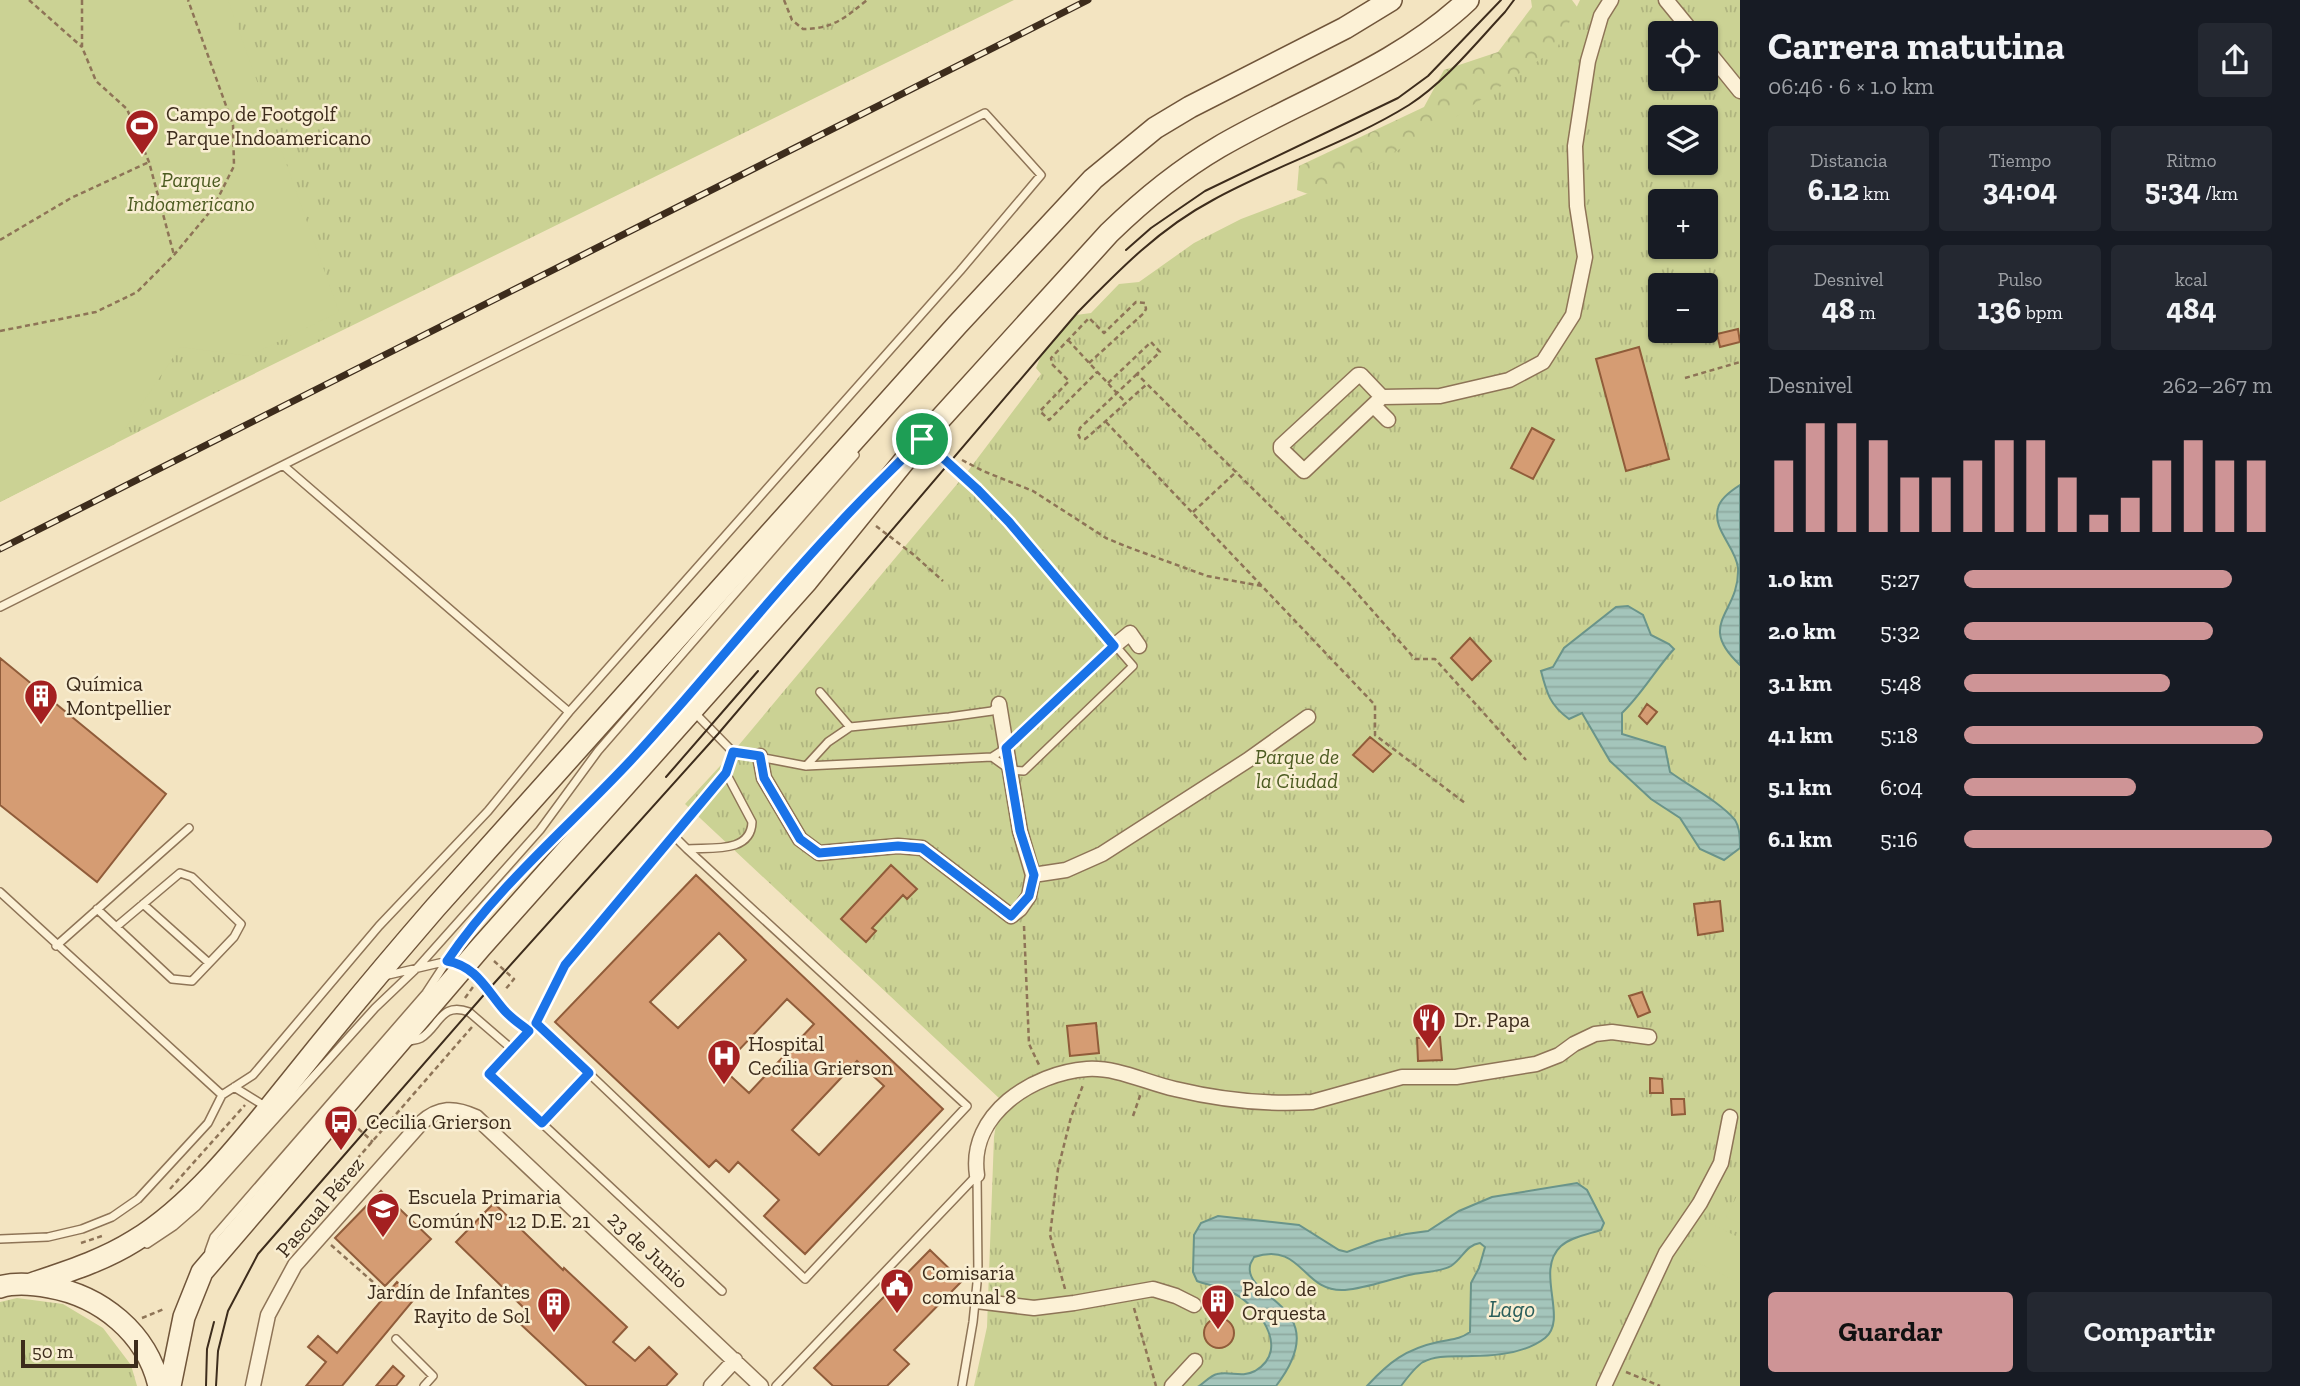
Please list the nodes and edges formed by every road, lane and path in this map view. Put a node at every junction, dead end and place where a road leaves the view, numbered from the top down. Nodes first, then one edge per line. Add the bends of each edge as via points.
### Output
1 (29, 0) edge
2 (82, 0) edge
3 (188, 0) edge
4 (784, 0) edge
5 (867, 0) edge
6 (1391, 0) edge
7 (1468, 0) edge
8 (1611, 0) edge
9 (1666, 0) edge
10 (1683, 21) edge
11 (82, 47) junction
12 (1718, 64) edge
13 (1740, 91) edge
14 (149, 162) junction
15 (0, 240) edge
16 (174, 256) junction
17 (957, 324) junction
18 (0, 331) edge
19 (1068, 340) junction
20 (1740, 362) edge
21 (1089, 363) junction
22 (1097, 372) junction
23 (1137, 374) junction
24 (1685, 378) dead end
25 (1108, 383) junction
26 (1147, 384) junction
27 (1116, 393) junction
28 (1378, 402) junction
29 (1126, 403) junction
30 (887, 416) dead end
31 (1388, 420) dead end
32 (1107, 422) junction
33 (928, 444) junction
34 (861, 448) dead end
35 (284, 466) junction
36 (1237, 471) junction
37 (1193, 513) junction
38 (871, 522) dead end
39 (943, 581) dead end
40 (1262, 586) junction
41 (0, 607) edge
42 (1114, 646) junction
43 (1139, 646) dead end
44 (820, 692) dead end
45 (999, 704) joint
46 (693, 710) junction
47 (569, 712) junction
48 (1308, 717) dead end
49 (850, 727) junction
50 (1006, 748) junction
51 (733, 752) junction
52 (760, 756) junction
53 (992, 757) junction
54 (1526, 760) dead end
55 (806, 766) junction
56 (1010, 770) junction
57 (726, 773) junction
58 (1465, 803) dead end
59 (189, 828) dead end
60 (674, 836) junction
61 (687, 849) junction
62 (1034, 875) junction
63 (0, 892) edge
64 (143, 904) junction
65 (1023, 905) junction
66 (97, 909) junction
67 (116, 928) junction
68 (56, 946) junction
69 (209, 963) junction
70 (456, 964) junction
71 (418, 967) junction
72 (373, 979) junction
73 (478, 1020) junction
74 (536, 1023) junction
75 (529, 1031) junction
76 (1648, 1037) dead end
77 (399, 1044) junction
78 (512, 1049) junction
79 (1089, 1069) junction
80 (589, 1073) junction
81 (1045, 1079) junction
82 (1145, 1079) junction
83 (234, 1087) junction
84 (222, 1095) junction
85 (269, 1108) junction
86 (1133, 1116) dead end
87 (476, 1117) joint
88 (1730, 1117) dead end
89 (542, 1123) junction
90 (357, 1159) dead end
91 (977, 1175) junction
92 (321, 1235) junction
93 (0, 1239) edge
94 (138, 1250) dead end
95 (129, 1255) dead end
96 (89, 1264) junction
97 (202, 1272) junction
98 (31, 1283) junction
99 (2, 1285) edge
100 (382, 1290) dead end
101 (722, 1291) dead end
102 (1130, 1292) junction
103 (976, 1301) junction
104 (1069, 1304) junction
105 (1194, 1306) dead end
106 (396, 1339) dead end
107 (735, 1360) junction
108 (1195, 1361) dead end
109 (1613, 1367) junction
110 (159, 1386) edge
111 (170, 1386) edge
112 (253, 1386) edge
113 (424, 1386) edge
114 (711, 1386) edge
115 (761, 1386) edge
116 (776, 1386) edge
117 (962, 1386) edge
118 (1156, 1386) edge
119 (1172, 1386) edge
120 (1604, 1386) edge
121 (1660, 1386) edge

1 - 11 path
2 - 11 path
3 - 16 path via 233,125 234,166 213,208
4 - 5 path via 792,20 803,29 821,29 844,19
6 - 17 main road via 1155,128 1093,179
7 - 33 main road via 1389,60 1221,146 1138,205
8 - 28 street via 1601,16 1588,61 1575,146 1585,257 1573,315 1543,362 1509,380 1440,396
9 - 10 street
11 - 14 path via 96,81 127,109
12 - 13 street
14 - 15 path via 71,198
14 - 16 path
16 - 18 path via 137,292 96,312
17 - 30 lane
17 - 72 main road
19 - 21 path
19 - 21 path via 1089,318 1104,333 1136,302 1145,303 1143,313
19 - 22 path via 1051,358 1069,381 1040,411 1049,420
20 - 24 path
21 - 22 path
22 - 25 path
23 - 25 path via 1160,352 1151,342
23 - 26 path
23 - 27 path
25 - 27 path
26 - 29 path
26 - 36 path
27 - 29 path
27 - 32 path via 1080,428 1080,438
28 - 28 street via 1359,374 1281,449 1306,470
28 - 31 street
29 - 32 path
32 - 37 path
33 - 40 path via 1033,491 1115,542 1207,576
33 - 42 lane via 1009,522
33 - 46 main road
33 - 70 lane via 836,527 670,718 543,847 464,935
34 - 71 lane via 598,751 541,830
35 - 41 lane
35 - 47 lane
35 - 47 lane via 985,113 1041,175 1035,184
36 - 37 path
36 - 54 path via 1349,584 1415,659 1435,659
37 - 40 path
38 - 39 path
40 - 58 path via 1375,705 1375,734
42 - 43 street via 1130,633
42 - 50 lane
42 - 56 lane via 1133,666 1024,771
44 - 49 lane
45 - 49 lane via 992,710 949,717
45 - 50 street
46 - 51 lane
46 - 70 main road
47 - 83 lane via 488,811 379,926 253,1075
48 - 62 street via 1102,855 1066,870
49 - 55 lane
50 - 53 lane
50 - 56 street
51 - 52 lane
51 - 57 lane
52 - 55 lane
52 - 65 street via 764,778 800,839 819,853 922,848 1011,916
53 - 55 lane
53 - 56 lane
56 - 62 street via 1020,831
57 - 60 lane
57 - 61 lane via 752,822 752,831 738,846
59 - 66 lane
60 - 61 lane
60 - 74 lane via 565,965
61 - 80 lane via 967,1106 805,1279
62 - 65 street
63 - 68 lane
64 - 67 lane
64 - 69 lane
64 - 69 lane via 180,873 192,877 241,924
65 - 81 path via 1029,1044
66 - 67 lane
66 - 68 lane
67 - 69 lane via 172,979 192,981
68 - 84 lane
70 - 71 lane
70 - 75 lane via 484,983 506,1013
70 - 77 main road
70 - 97 lane via 214,1237
71 - 72 lane
71 - 94 lane via 375,1008 197,1206
72 - 85 main road
73 - 77 lane via 461,1009 449,1011 421,1037
73 - 78 lane
73 - 90 path
74 - 75 lane
74 - 80 lane
75 - 78 lane
76 - 82 street via 1595,1034 1536,1064 1456,1077 1402,1077 1312,1102 1225,1101
77 - 97 main road
78 - 89 lane via 489,1074
79 - 81 street
79 - 82 street
79 - 104 path via 1058,1169 1051,1235
80 - 89 lane
81 - 91 street via 1011,1099 988,1123 978,1145
82 - 86 path
83 - 84 lane
83 - 85 lane
84 - 93 lane via 208,1124 138,1199 112,1217 48,1237
85 - 96 main road via 187,1200 133,1242
87 - 92 street, Pascual Pérez via 461,1110 433,1113
87 - 107 street, 23 de Junio
88 - 109 street via 1721,1163 1666,1253
89 - 101 lane
91 - 103 lane
91 - 116 lane
92 - 100 path
92 - 112 street, Pascual Pérez via 295,1265 268,1315
95 - 96 lane
96 - 98 main road
97 - 111 main road via 184,1317
98 - 99 main road
98 - 110 main road via 71,1291 107,1308 136,1336 156,1371
102 - 104 street
102 - 105 street via 1153,1289
102 - 118 path
103 - 104 street via 1034,1307
103 - 117 lane
106 - 113 lane via 433,1376
107 - 114 street
107 - 115 street, 23 de Junio
108 - 119 street
109 - 120 street
109 - 121 path

